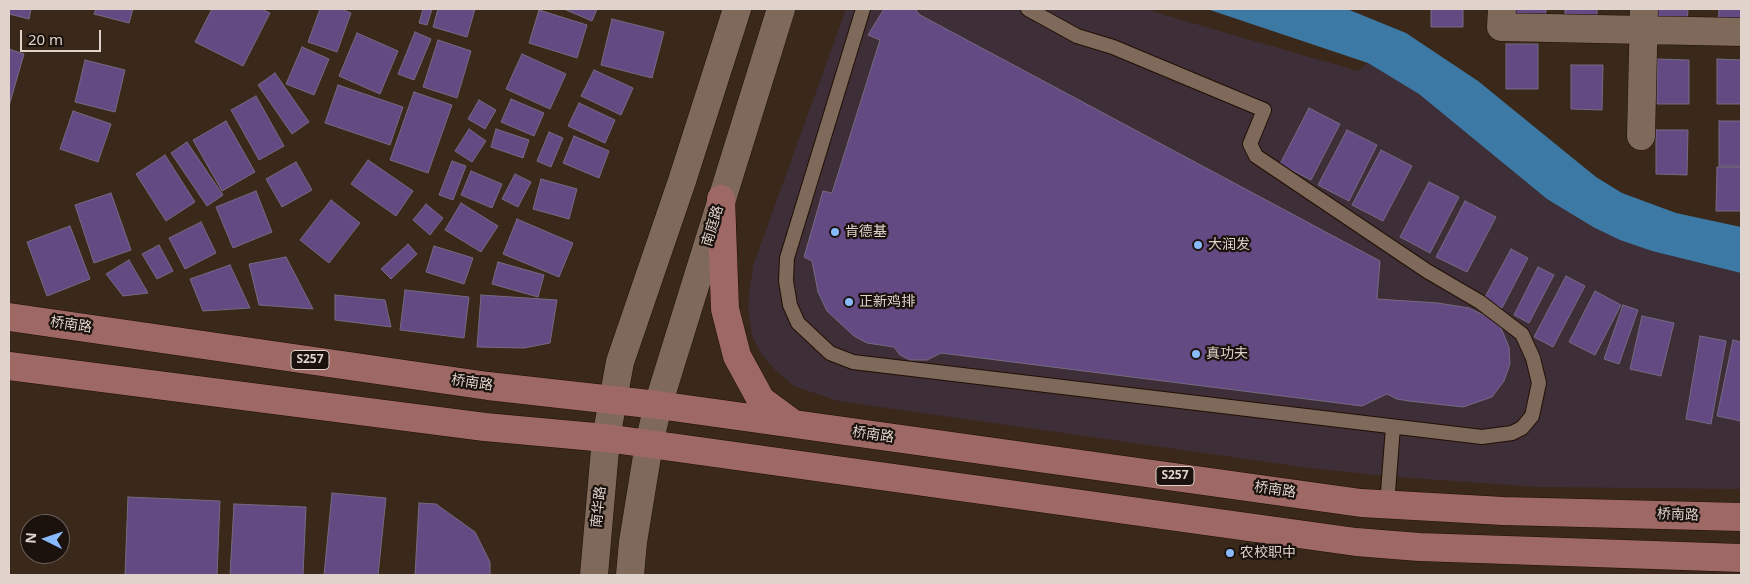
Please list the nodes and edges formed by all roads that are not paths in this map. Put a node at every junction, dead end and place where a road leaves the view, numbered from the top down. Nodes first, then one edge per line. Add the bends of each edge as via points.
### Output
1 (737, 9) edge
2 (781, 9) edge
3 (863, 9) edge
4 (1028, 9) edge
5 (1502, 9) edge
6 (1644, 19) edge
7 (1741, 32) edge
8 (1641, 136) dead end
9 (721, 199) junction
10 (9, 317) edge
11 (9, 366) edge
12 (612, 399) junction
13 (658, 405) junction
14 (794, 424) junction
15 (1393, 427) junction
16 (606, 438) junction
17 (649, 444) junction
18 (1388, 505) junction
19 (1741, 517) edge
20 (1741, 558) edge
21 (594, 575) edge
22 (630, 575) edge

1 - 12 street via 620,362
2 - 9 street, 南庭路
3 - 15 lane via 787,258 786,281 798,323 830,353 854,362
4 - 15 lane via 1077,36 1113,47 1264,110 1250,144 1256,156 1427,271 1480,302 1522,334 1533,358 1539,383 1532,416 1522,428 1512,433 1482,437
5 - 6 street via 1501,27
6 - 7 street
6 - 8 street
9 - 13 street, 南庭路
9 - 14 main road via 725,309 737,356 760,400
10 - 12 main road, 桥南路 / S257 via 488,386
11 - 16 main road via 485,427
12 - 13 main road, 桥南路 / S257
12 - 16 street
13 - 14 main road, 桥南路 / S257
13 - 17 street, 南庭路
14 - 18 main road, 桥南路 / S257
15 - 18 lane
16 - 17 main road
16 - 21 street, 南华路
17 - 20 main road via 1356,542
17 - 22 street
18 - 19 main road, 桥南路 / S257

